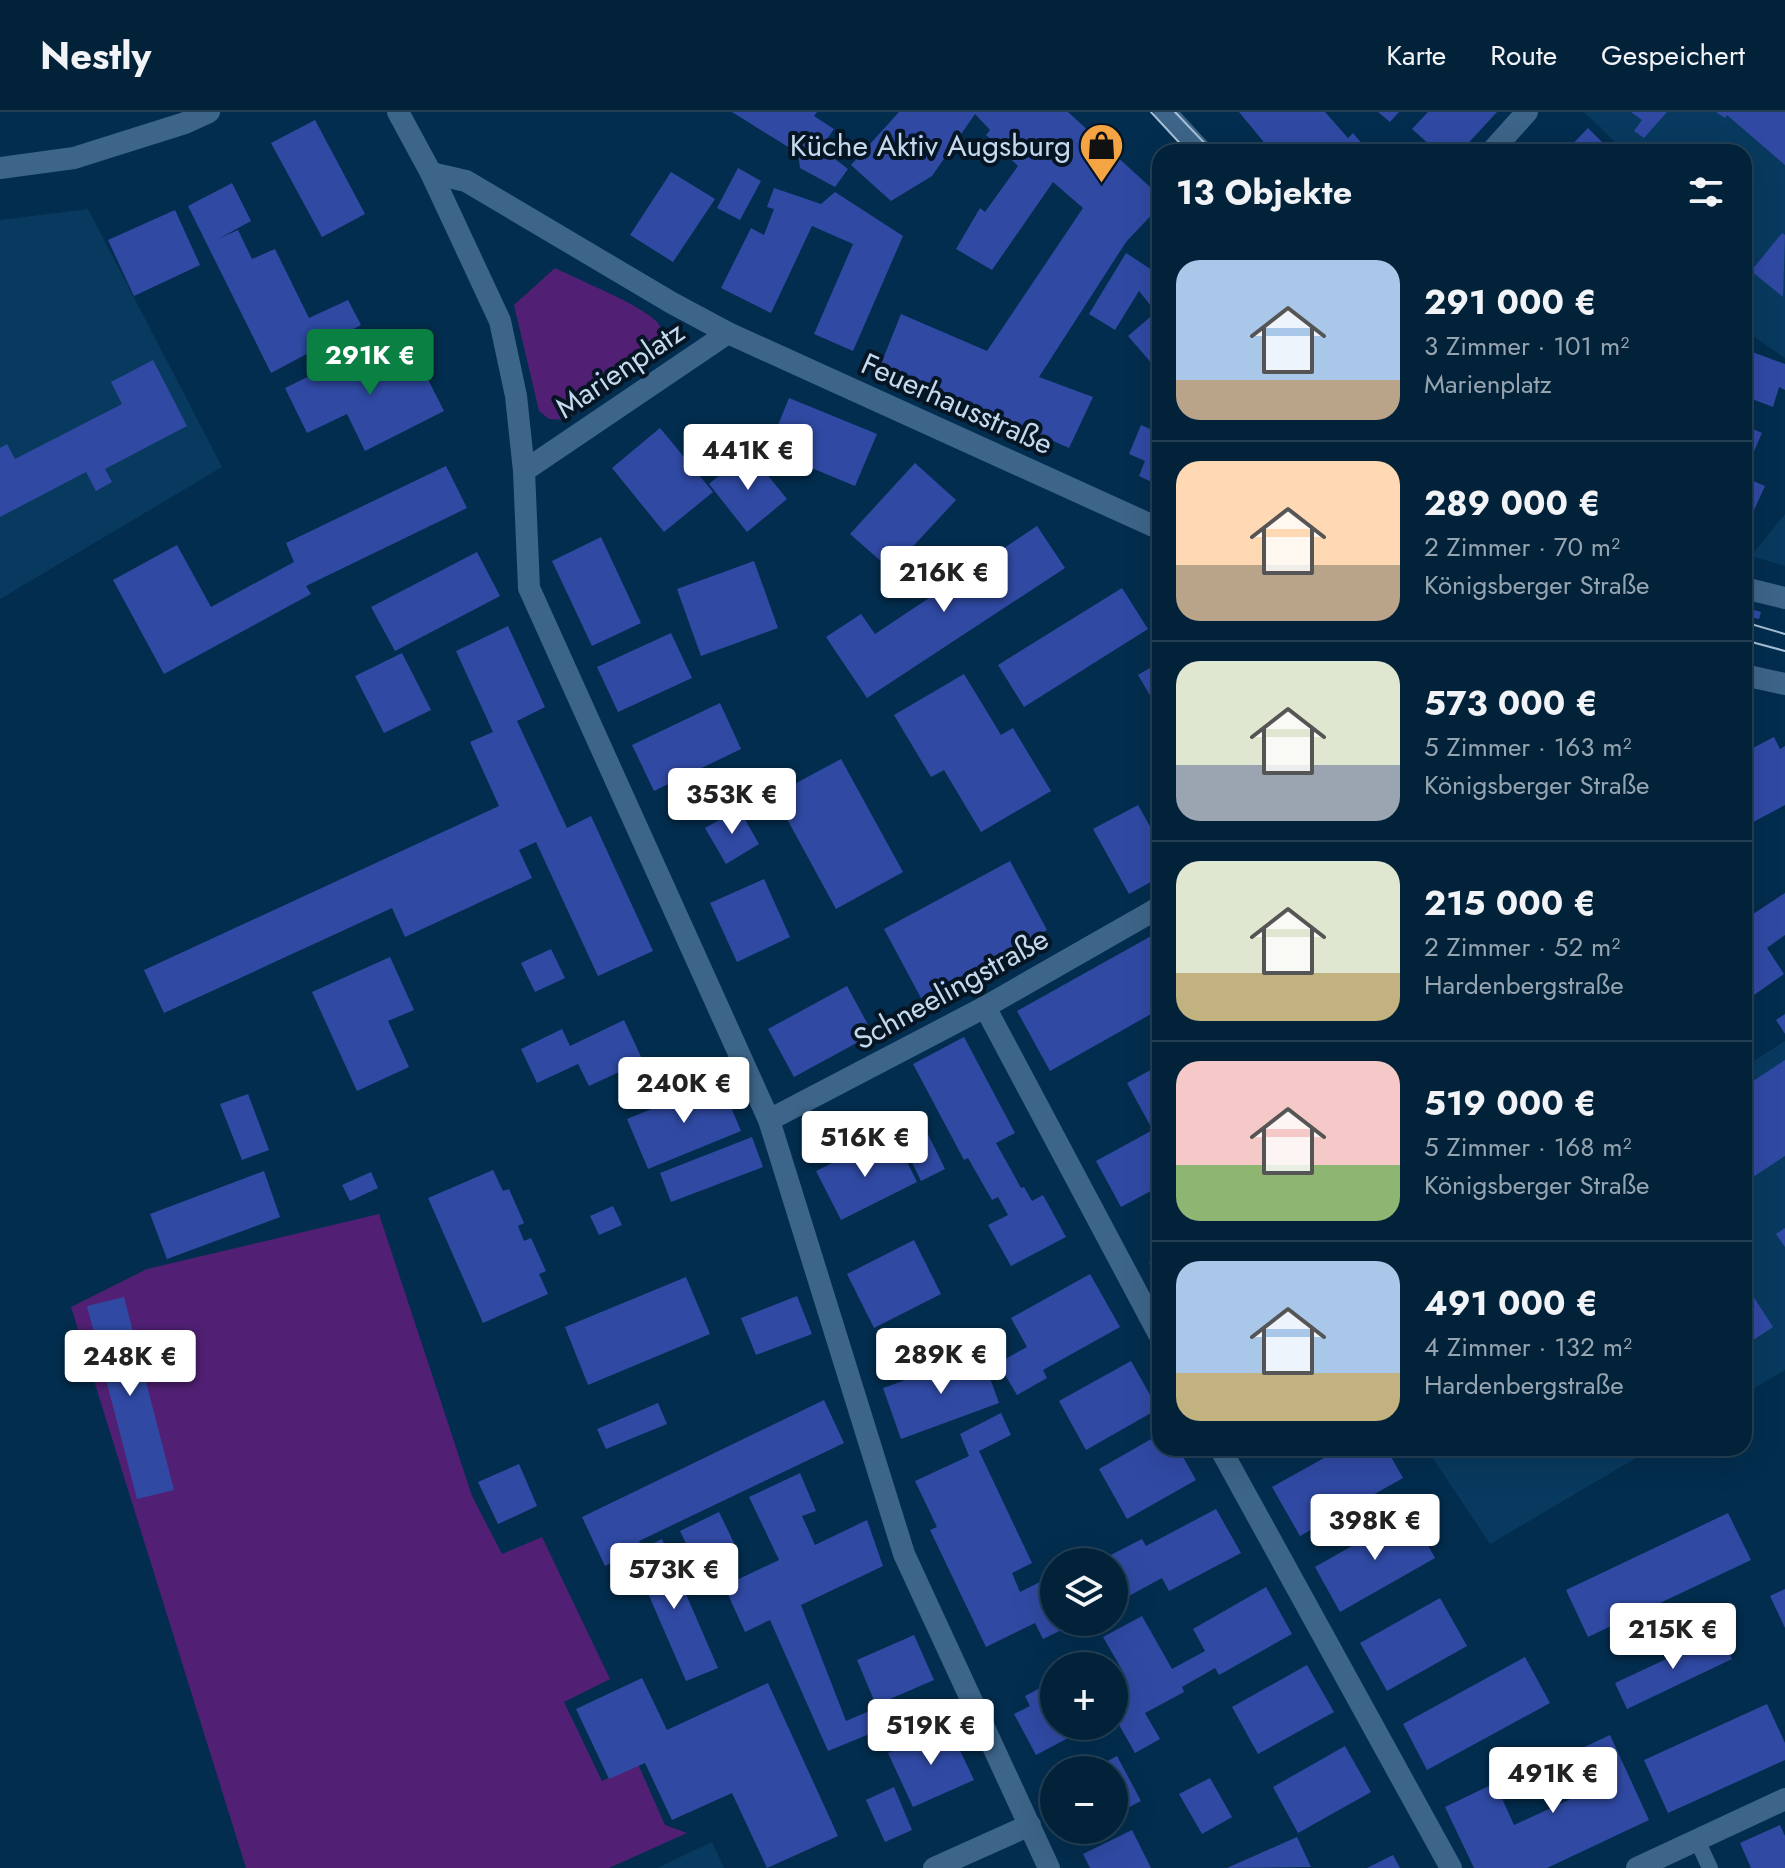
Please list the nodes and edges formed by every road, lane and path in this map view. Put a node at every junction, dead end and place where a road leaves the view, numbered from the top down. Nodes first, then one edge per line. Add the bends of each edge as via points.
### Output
1 (209, 112) edge
2 (398, 112) edge
3 (1165, 112) edge
4 (1527, 112) edge
5 (1195, 144) edge
6 (1498, 144) edge
7 (0, 168) edge
8 (431, 173) junction
9 (728, 333) junction
10 (524, 471) junction
11 (1152, 525) edge
12 (1752, 590) edge
13 (1785, 598) edge
14 (1752, 677) edge
15 (1785, 684) edge
16 (1152, 912) edge
17 (985, 1007) junction
18 (769, 1120) junction
19 (1152, 1321) edge
20 (1224, 1456) edge
21 (1785, 1799) edge
22 (1030, 1825) junction
23 (1697, 1840) junction
24 (934, 1868) edge
25 (1049, 1868) edge
26 (1451, 1868) edge
27 (1637, 1868) edge
28 (1710, 1868) edge

1 - 7 street via 74,158
2 - 8 street, Marienplatz
3 - 5 street
4 - 6 street
8 - 9 street, Marienplatz via 466,181
8 - 10 street, Marienplatz via 500,321
9 - 10 street, Marienplatz
9 - 11 street, Feuerhausstraße
10 - 18 street via 529,588
12 - 13 street
14 - 15 street
16 - 17 street, Schneelingstraße
17 - 18 street, Schneelingstraße
17 - 19 street
18 - 22 street via 904,1554
20 - 26 street
21 - 23 street
22 - 24 street
22 - 25 street
23 - 27 street
23 - 28 lane

